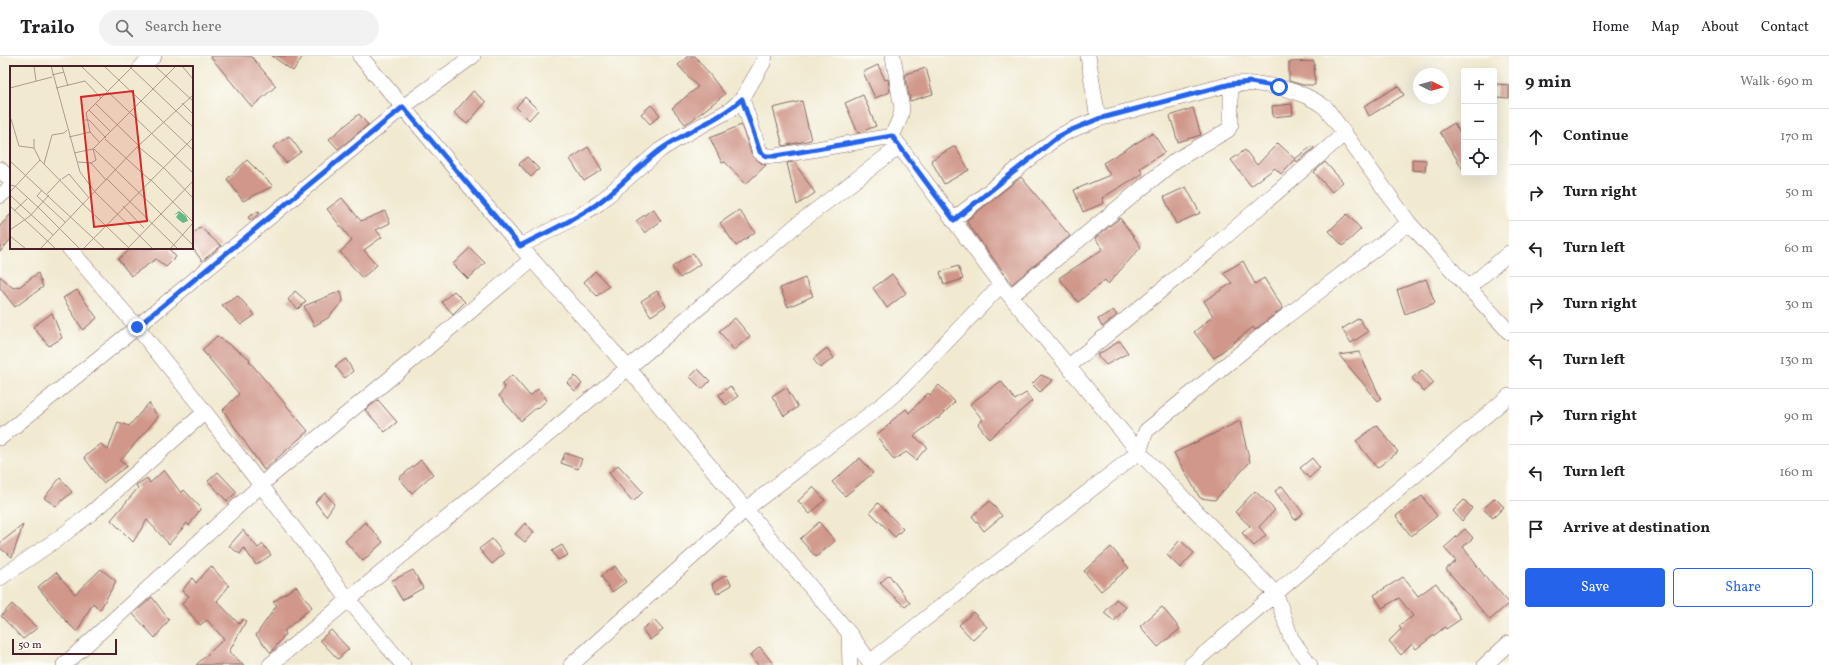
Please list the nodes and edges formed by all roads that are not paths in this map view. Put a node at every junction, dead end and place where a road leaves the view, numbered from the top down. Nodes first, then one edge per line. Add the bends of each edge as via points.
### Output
1 (154, 56) edge
2 (360, 56) edge
3 (473, 56) edge
4 (765, 56) edge
5 (893, 56) edge
6 (1088, 56) edge
7 (142, 66) edge
8 (1231, 84) junction
9 (742, 99) junction
10 (403, 107) junction
11 (1098, 119) junction
12 (1344, 134) junction
13 (896, 141) junction
14 (0, 169) edge
15 (10, 180) edge
16 (10, 188) edge
17 (0, 196) edge
18 (954, 220) junction
19 (1409, 223) junction
20 (520, 246) junction
21 (70, 249) edge
22 (1509, 253) edge
23 (532, 259) junction
24 (1001, 285) junction
25 (1468, 288) junction
26 (1012, 296) junction
27 (137, 327) junction
28 (1509, 332) edge
29 (1069, 366) junction
30 (628, 368) junction
31 (1509, 396) edge
32 (205, 412) junction
33 (0, 438) edge
34 (1139, 452) junction
35 (261, 485) junction
36 (746, 508) junction
37 (0, 578) edge
38 (1276, 594) junction
39 (348, 599) junction
40 (849, 633) junction
41 (1509, 643) edge
42 (871, 664) edge
43 (64, 665) edge
44 (270, 665) edge
45 (403, 665) edge
46 (571, 665) edge
47 (850, 665) edge
48 (1191, 665) edge
49 (1310, 665) edge
50 (1485, 665) edge

1 - 7 street
2 - 10 street
3 - 10 street
4 - 9 street
5 - 13 street via 902,108
6 - 11 street
8 - 11 street
8 - 12 street via 1250,82 1279,87 1314,99 1326,108
8 - 26 street via 1231,124 1228,130 1176,160
9 - 13 street via 760,152 766,156
9 - 20 street via 730,110 660,150 584,213
10 - 20 street
10 - 27 street
11 - 18 street via 1056,138
12 - 19 street
12 - 29 street via 1210,250
13 - 18 street
13 - 30 street
14 - 15 street
16 - 17 street
18 - 24 street
19 - 25 street
19 - 34 street via 1266,332 1146,431
20 - 23 street
21 - 27 street
22 - 25 street
23 - 30 street
23 - 35 street
24 - 26 street
24 - 36 street via 883,404
25 - 28 street
26 - 29 street
27 - 32 street
27 - 33 street
29 - 34 street
30 - 36 street
30 - 39 street
31 - 38 street
32 - 35 street
32 - 37 street via 90,514
34 - 38 street
34 - 42 street
35 - 39 street
35 - 43 street
36 - 40 street
36 - 46 street
38 - 48 street
38 - 49 street via 1291,638
39 - 44 street
39 - 45 street
40 - 42 street
40 - 47 street
41 - 50 street

